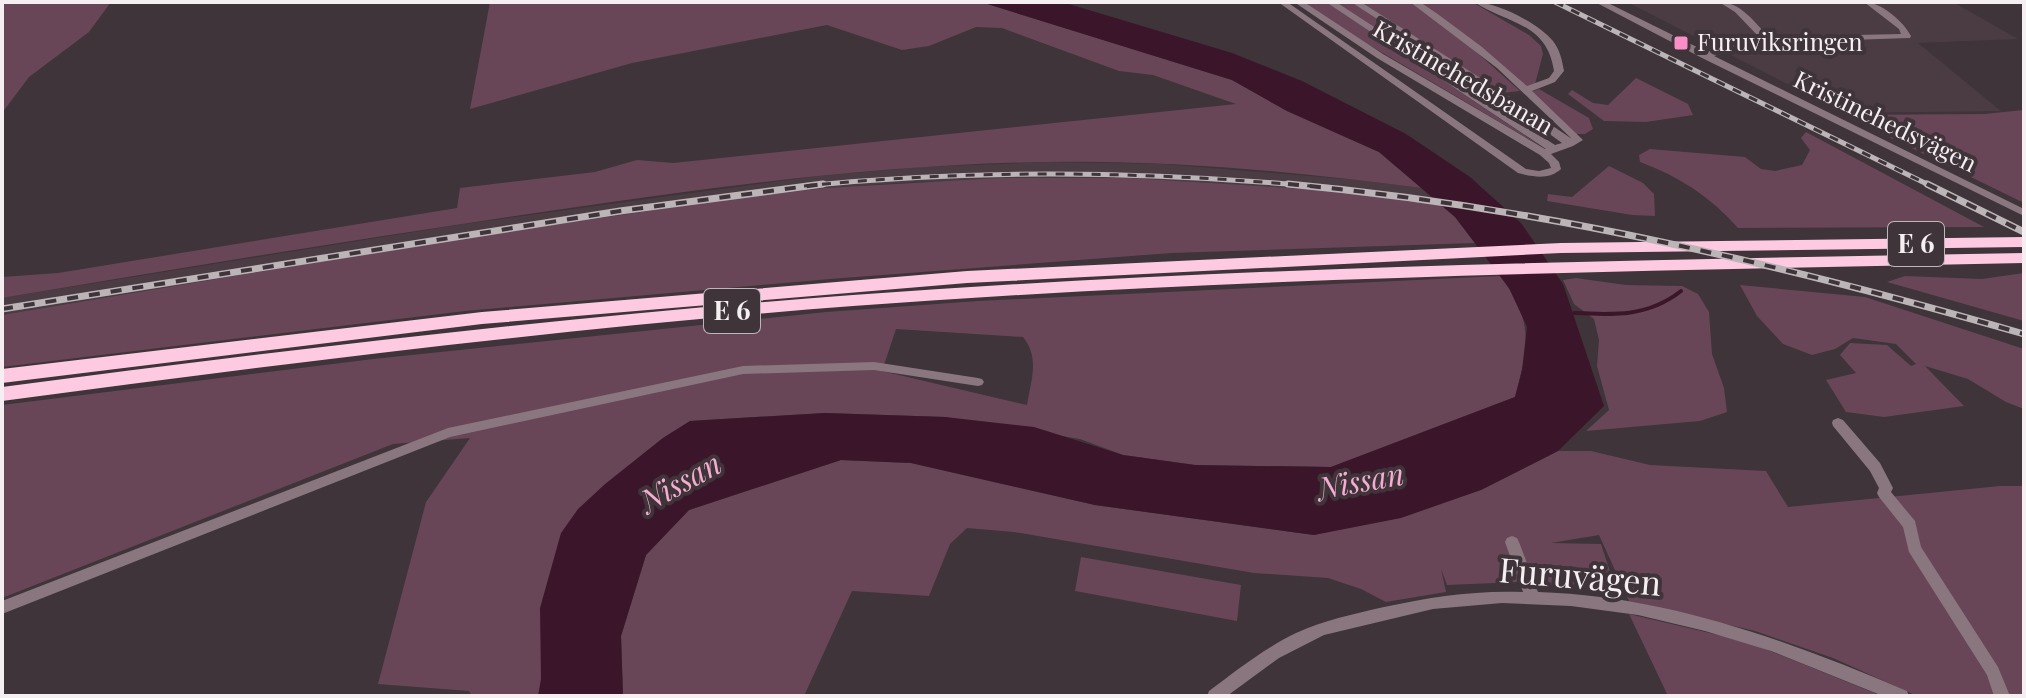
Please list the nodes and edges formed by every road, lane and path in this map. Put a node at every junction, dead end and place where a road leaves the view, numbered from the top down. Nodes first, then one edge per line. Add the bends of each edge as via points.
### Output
1 (1282, 2) edge
2 (1298, 2) edge
3 (1330, 2) edge
4 (1414, 2) edge
5 (1478, 2) edge
6 (1599, 2) edge
7 (1723, 2) edge
8 (1868, 2) edge
9 (1358, 4) edge
10 (1767, 40) junction
11 (1705, 56) junction
12 (1525, 90) junction
13 (1570, 144) junction
14 (1555, 150) junction
15 (1544, 153) junction
16 (2024, 213) edge
17 (2024, 242) edge
18 (2024, 258) edge
19 (2, 376) edge
20 (978, 382) dead end
21 (2, 394) edge
22 (1838, 423) dead end
23 (1512, 542) dead end
24 (1532, 595) junction
25 (2, 608) edge
26 (1215, 696) edge
27 (1901, 696) edge
28 (2002, 696) edge

1 - 15 street via 1522,171 1553,172 1554,162
2 - 15 street, Kristinehedsbanan
3 - 14 street
4 - 12 street, Kristinehedsbanan
5 - 12 street via 1534,29 1555,46 1559,71 1552,80
6 - 11 street, Kristinehedsvägen
7 - 10 street
8 - 10 street via 1907,36
9 - 13 street, Kristinehedsbanan
10 - 11 street via 1744,41
11 - 16 street, Kristinehedsvägen
12 - 13 street, Kristinehedsbanan via 1578,140
13 - 14 street, Kristinehedsbanan
14 - 15 street, Kristinehedsbanan
17 - 19 highway, E 6 via 1561,248 983,276 670,300
18 - 21 highway, E 6 via 1115,284 651,317
20 - 25 street via 874,366 743,370 501,420 448,433
22 - 28 street via 1875,467 1884,493 1910,525 1914,548 1993,672
23 - 24 street
24 - 26 street, Furuvägen via 1446,599 1312,633 1253,666
24 - 27 street, Furuvägen via 1678,616 1829,664

